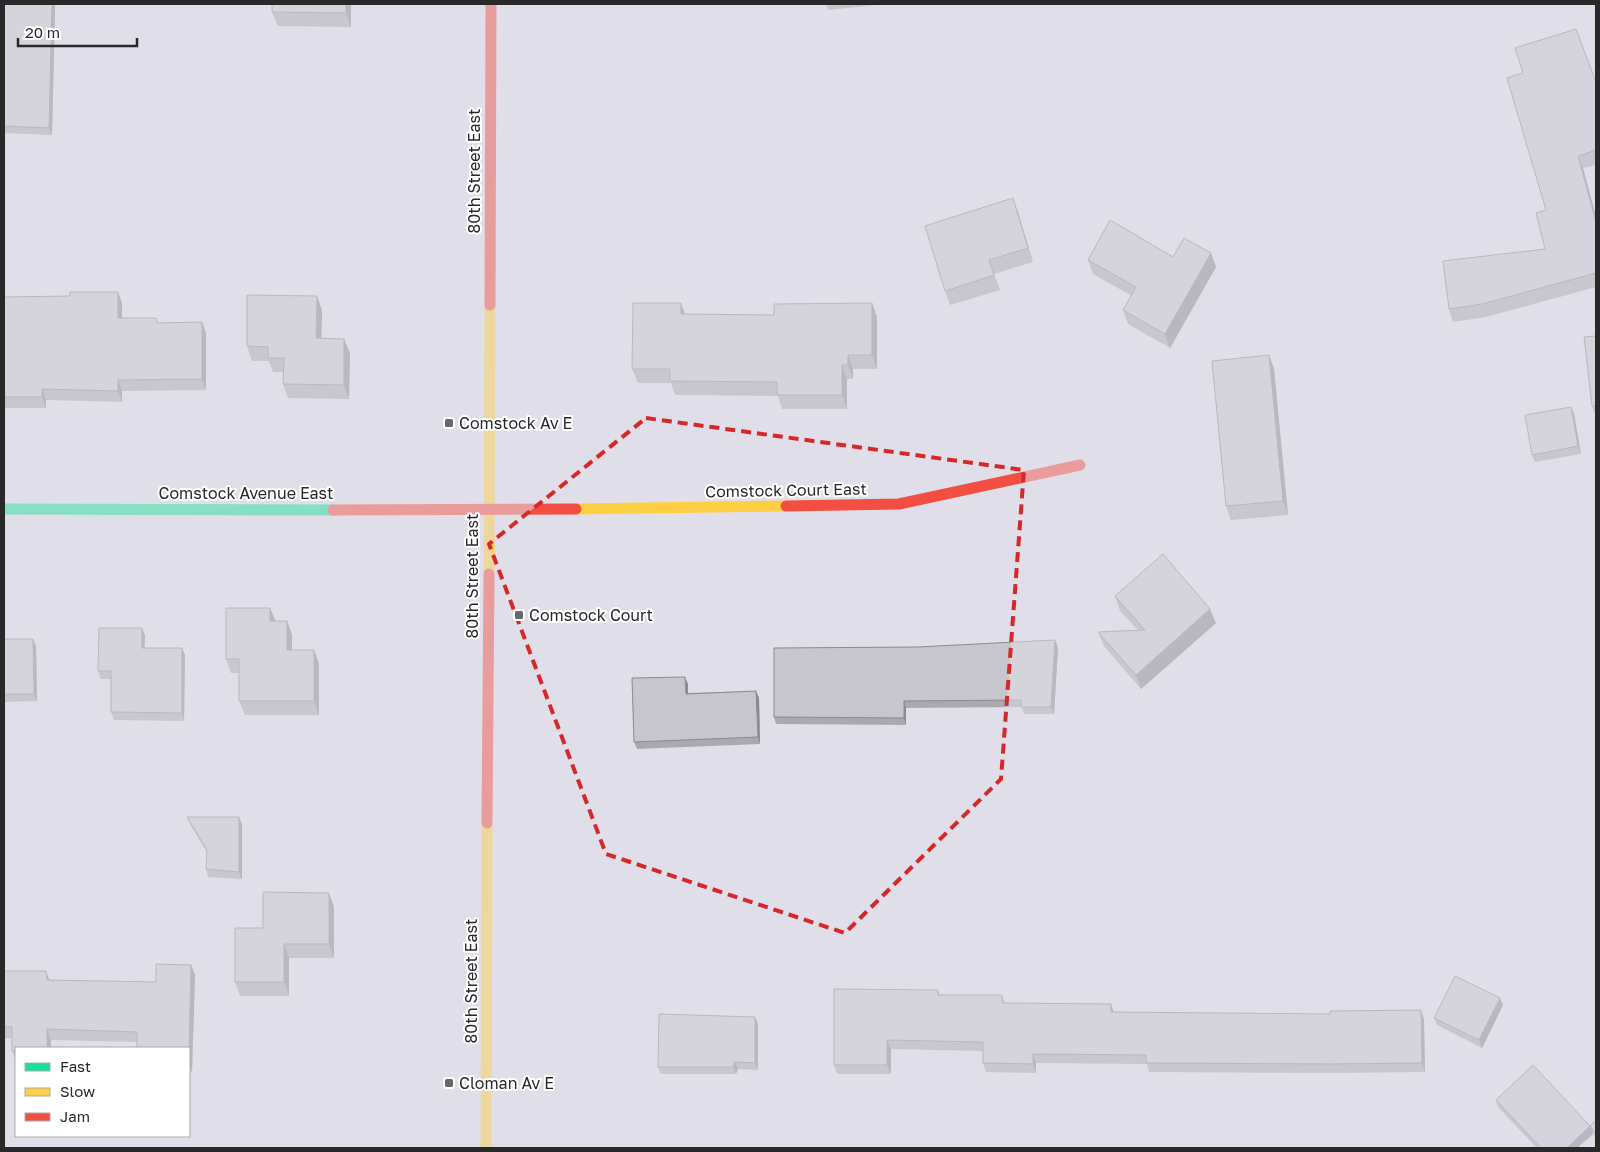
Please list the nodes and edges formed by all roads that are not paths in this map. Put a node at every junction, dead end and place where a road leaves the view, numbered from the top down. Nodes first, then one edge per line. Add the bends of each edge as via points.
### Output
1 (491, 4) edge
2 (1080, 465) dead end
3 (4, 508) edge
4 (488, 511) junction
5 (486, 1148) edge

1 - 4 street, 80th Street East
2 - 4 street, Comstock Court East via 899,504
3 - 4 street, Comstock Avenue East
4 - 5 street, 80th Street East

